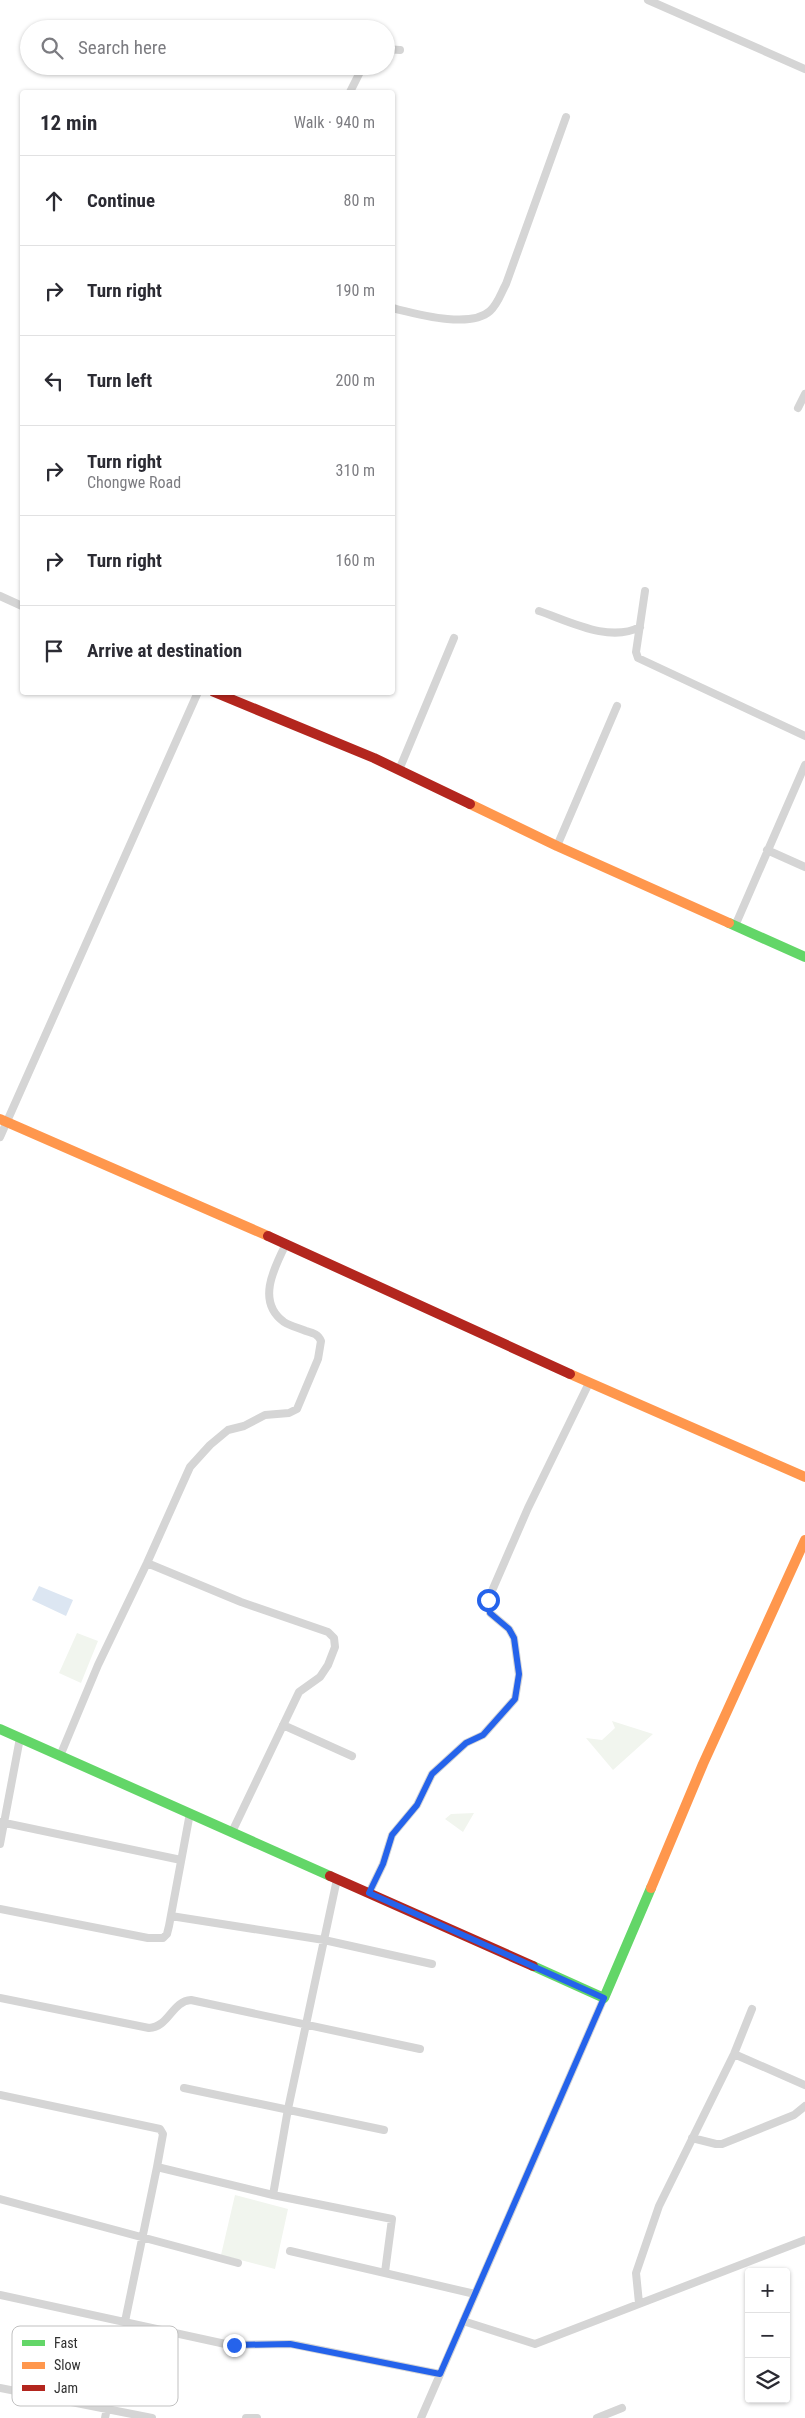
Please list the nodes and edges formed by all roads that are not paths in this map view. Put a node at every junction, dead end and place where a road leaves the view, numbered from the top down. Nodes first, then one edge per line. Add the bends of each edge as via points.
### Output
1 (648, 0) edge
2 (395, 50) edge
3 (400, 50) dead end
4 (805, 70) edge
5 (358, 75) edge
6 (351, 90) edge
7 (566, 117) dead end
8 (395, 308) edge
9 (805, 394) edge
10 (798, 408) dead end
11 (645, 591) dead end
12 (0, 596) edge
13 (20, 605) edge
14 (539, 611) dead end
15 (640, 627) junction
16 (454, 638) dead end
17 (197, 695) edge
18 (221, 695) edge
19 (617, 706) dead end
20 (805, 736) edge
21 (805, 765) edge
22 (399, 770) junction
23 (801, 784) edge
24 (557, 846) junction
25 (767, 850) junction
26 (805, 867) edge
27 (735, 926) junction
28 (805, 957) edge
29 (3, 1120) edge
30 (0, 1137) edge
31 (286, 1244) junction
32 (589, 1383) junction
33 (805, 1477) edge
34 (805, 1540) edge
35 (147, 1563) junction
36 (283, 1725) junction
37 (0, 1729) edge
38 (20, 1738) junction
39 (60, 1756) junction
40 (352, 1756) dead end
41 (190, 1813) junction
42 (2, 1822) edge
43 (232, 1832) junction
44 (0, 1844) edge
45 (181, 1860) junction
46 (337, 1879) junction
47 (369, 1893) junction
48 (0, 1909) edge
49 (171, 1916) junction
50 (324, 1940) junction
51 (432, 1964) dead end
52 (0, 1998) edge
53 (604, 1998) junction
54 (752, 2008) dead end
55 (306, 2024) junction
56 (420, 2049) dead end
57 (734, 2054) junction
58 (805, 2085) edge
59 (184, 2088) dead end
60 (0, 2094) edge
61 (805, 2106) edge
62 (288, 2109) junction
63 (384, 2130) dead end
64 (692, 2138) junction
65 (156, 2167) junction
66 (273, 2195) junction
67 (0, 2199) edge
68 (140, 2239) junction
69 (805, 2240) edge
70 (290, 2251) dead end
71 (238, 2263) dead end
72 (385, 2272) junction
73 (475, 2294) junction
74 (0, 2295) edge
75 (639, 2303) junction
76 (463, 2321) junction
77 (124, 2323) junction
78 (123, 2326) edge
79 (138, 2326) edge
80 (178, 2334) edge
81 (440, 2374) junction
82 (73, 2406) edge
83 (622, 2408) dead end
84 (106, 2414) edge
85 (152, 2418) edge
86 (246, 2418) edge
87 (257, 2418) edge
88 (421, 2418) edge
89 (597, 2418) edge

1 - 4 street
2 - 3 street
5 - 6 street
7 - 8 street via 506,284 490,310 481,317 466,320
9 - 10 street
11 - 15 street
12 - 13 street
14 - 15 street via 608,632 625,633
15 - 20 street via 636,652 644,662
16 - 22 street
17 - 29 street
18 - 22 street
19 - 24 street
21 - 23 street
22 - 24 street
23 - 25 street
24 - 27 street
25 - 26 street
25 - 27 street
27 - 28 street
29 - 30 street
29 - 31 street
31 - 32 street
31 - 35 street via 271,1276 272,1310 284,1322 316,1335 321,1341 318,1359 299,1407 289,1413 265,1414 244,1426 228,1430 202,1453 186,1475
32 - 33 street
32 - 47 street via 528,1508 488,1600 490,1613 509,1629 514,1638 519,1674 515,1699 483,1735 466,1743 432,1774 417,1805 392,1835
34 - 53 street via 703,1764
35 - 36 street via 241,1602 332,1634 336,1641 328,1665 316,1680 301,1689
35 - 39 street via 98,1665
36 - 40 street
36 - 43 street
37 - 38 street
38 - 39 street
38 - 42 street
39 - 41 street
41 - 43 street
41 - 45 street
42 - 44 street
42 - 45 street
43 - 46 street
45 - 49 street
46 - 47 street
46 - 50 street
47 - 53 street
48 - 49 street via 156,1940 166,1936
49 - 50 street
50 - 51 street
50 - 55 street
52 - 55 street via 142,2028 158,2026 183,2002 192,2000
53 - 73 street
54 - 57 street
55 - 56 street
55 - 62 street
57 - 58 street
57 - 64 street
59 - 62 street
60 - 65 street via 160,2129 163,2134
61 - 64 street via 794,2115 722,2144
62 - 63 street
62 - 66 street
64 - 75 street via 659,2206 636,2273
65 - 66 street
65 - 68 street
66 - 72 street via 392,2218
67 - 68 street
68 - 71 street
68 - 77 street
69 - 75 street
70 - 72 street
72 - 73 street
73 - 76 street
74 - 77 street
75 - 76 street via 533,2344
76 - 81 street
77 - 78 street
77 - 79 street
80 - 81 street via 230,2345 290,2344
81 - 88 street
82 - 84 street
83 - 89 street
84 - 85 street
86 - 87 street

